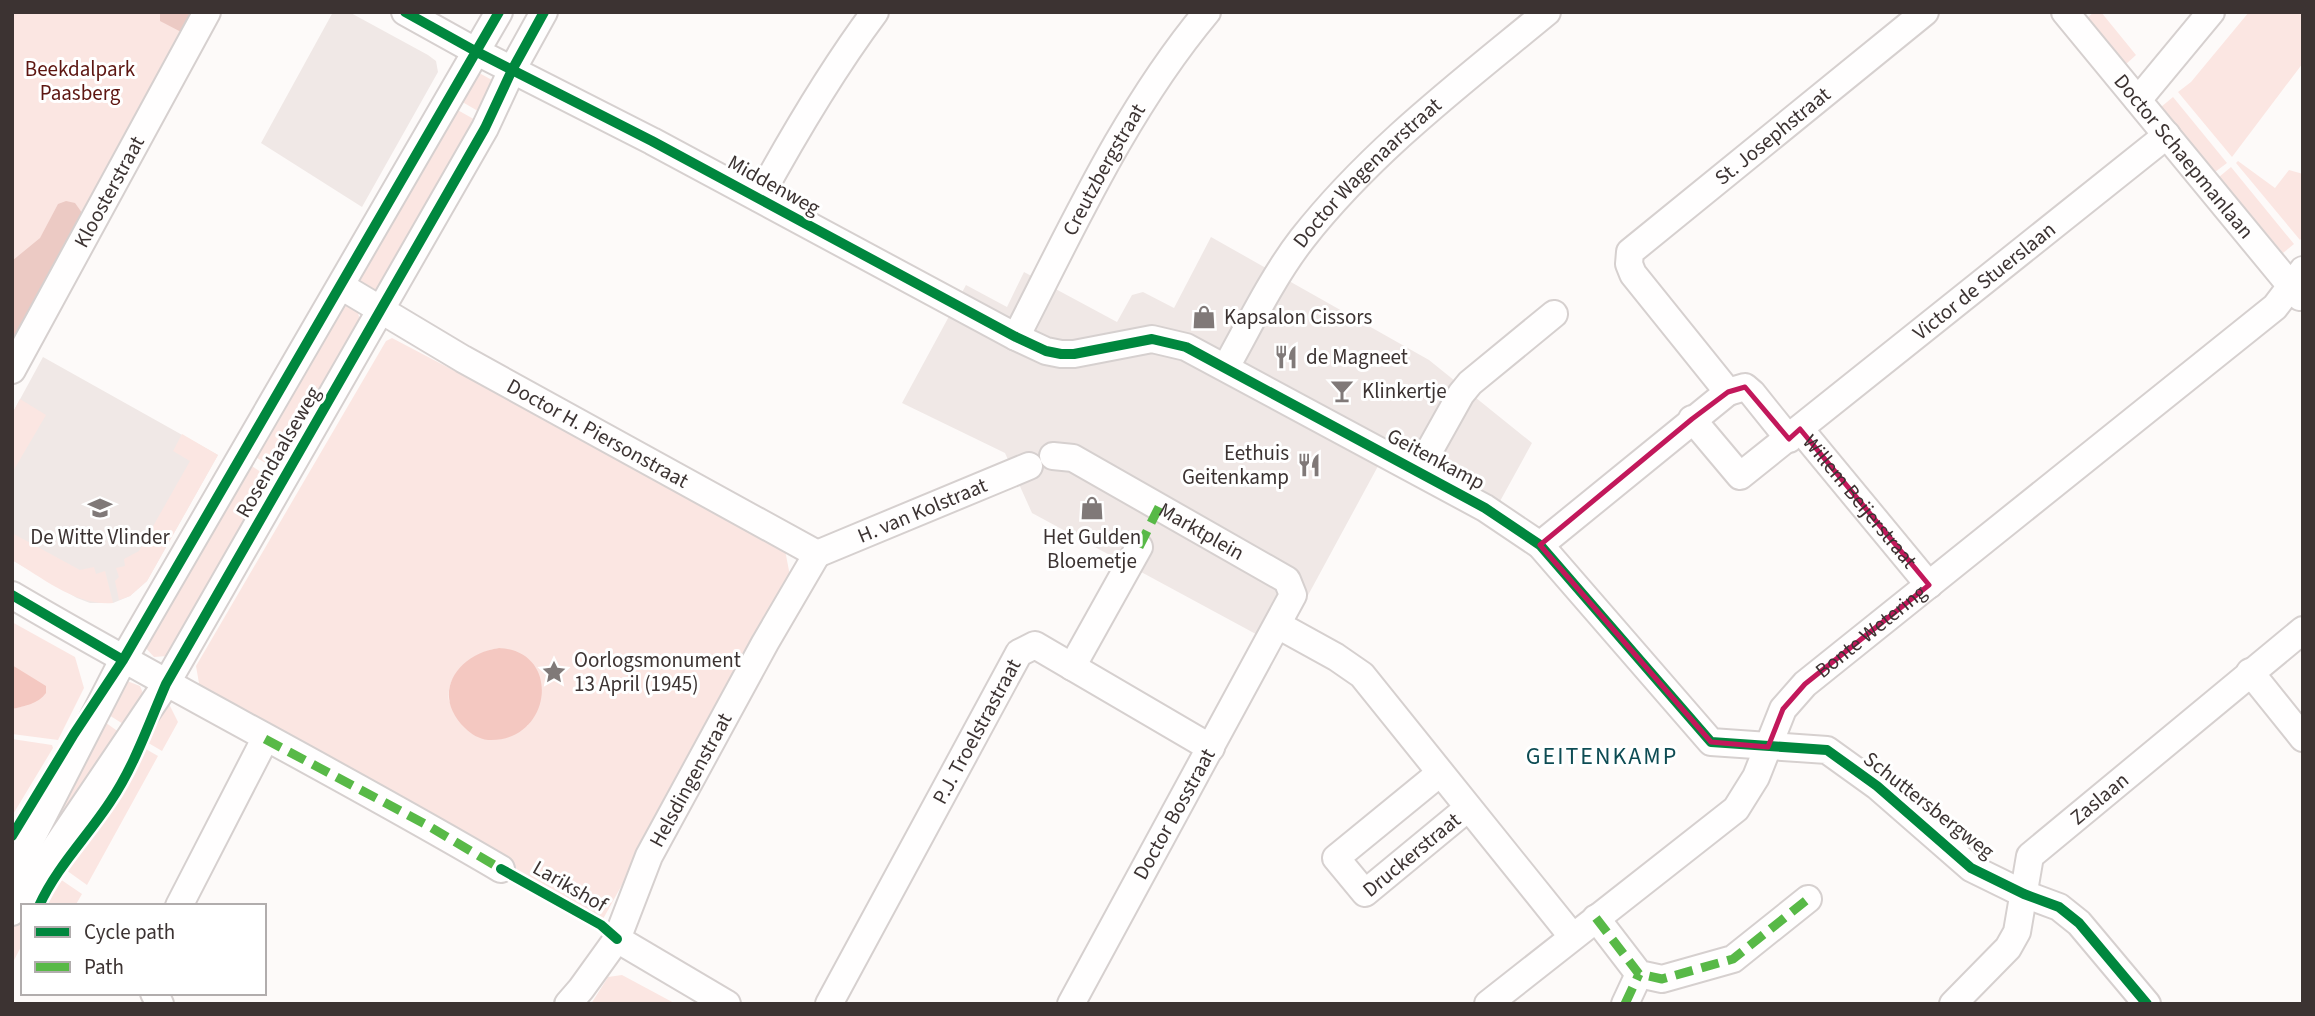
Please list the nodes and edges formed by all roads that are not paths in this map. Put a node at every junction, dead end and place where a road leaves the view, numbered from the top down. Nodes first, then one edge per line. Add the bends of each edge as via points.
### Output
1 (207, 12) edge
2 (405, 12) edge
3 (499, 12) edge
4 (544, 12) edge
5 (875, 12) edge
6 (1207, 12) edge
7 (1547, 12) edge
8 (1925, 12) edge
9 (2065, 12) edge
10 (2211, 12) edge
11 (477, 52) junction
12 (512, 70) junction
13 (2138, 100) junction
14 (2167, 135) junction
15 (759, 198) junction
16 (2299, 285) edge
17 (341, 286) junction
18 (381, 310) junction
19 (1554, 314) dead end
20 (1016, 337) junction
21 (1226, 367) junction
22 (12, 370) edge
23 (1728, 392) junction
24 (1692, 419) junction
25 (1794, 434) junction
26 (1052, 460) joint
27 (1418, 471) junction
28 (1540, 545) junction
29 (1139, 547) dead end
30 (817, 554) junction
31 (1929, 585) junction
32 (12, 595) edge
33 (1278, 625) junction
34 (2303, 630) edge
35 (123, 660) junction
36 (1072, 667) junction
37 (2250, 673) junction
38 (166, 684) junction
39 (2303, 738) edge
40 (265, 739) junction
41 (1768, 747) junction
42 (1211, 748) junction
43 (1440, 773) junction
44 (1468, 808) junction
45 (501, 869) dead end
46 (12, 876) edge
47 (2024, 894) junction
48 (1808, 899) dead end
49 (180, 904) edge
50 (12, 912) edge
51 (1596, 918) junction
52 (1572, 936) junction
53 (617, 939) junction
54 (1639, 974) junction
55 (1082, 1000) edge
56 (568, 1004) edge
57 (727, 1004) edge
58 (829, 1004) edge
59 (1488, 1004) edge
60 (1625, 1004) edge
61 (1953, 1004) edge
62 (2147, 1004) edge

1 - 22 street, Kloosterstraat
2 - 11 street, Middenweg
3 - 11 street, Rosendaalseweg
4 - 12 street, Rosendaalseweg
5 - 15 street via 800,123
6 - 20 street, Creutzbergstraat via 1125,131
7 - 21 street, Doctor Wagenaarstraat via 1408,126 1347,187 1301,241
8 - 23 street, St. Josephstraat via 1630,251 1629,264 1639,282
9 - 13 street, Doctor Schaepmanlaan
10 - 13 street
11 - 12 street, Middenweg
11 - 17 street, Rosendaalseweg
12 - 15 street, Middenweg
12 - 18 street, Rosendaalseweg via 485,128
13 - 14 street, Doctor Schaepmanlaan
14 - 16 street, Doctor Schaepmanlaan
14 - 25 street, Victor de Stuerslaan
15 - 20 street, Middenweg
16 - 31 street, Bonte Wetering
17 - 18 street, Doctor H. Piersonstraat
17 - 35 street, Rosendaalseweg
18 - 30 street, Doctor H. Piersonstraat
18 - 38 street, Rosendaalseweg
19 - 27 street via 1461,394
20 - 21 street, Geitenkamp via 1060,354 1164,340
21 - 27 street, Geitenkamp
23 - 24 street
23 - 25 street, Willem Beijerstraat via 1745,387
24 - 25 street, Willem Beijerstraat via 1740,476
24 - 28 street
25 - 31 street, Willem Beijerstraat
26 - 30 street, H. van Kolstraat
26 - 33 street, Marktplein via 1287,580 1293,595
27 - 28 street, Geitenkamp
28 - 41 street, Geitenkamp via 1711,742
29 - 36 street
30 - 53 street, Helsdingenstraat via 649,856
31 - 41 street, Bonte Wetering via 1805,684 1783,709
32 - 35 street, Larikshof
33 - 42 street, Doctor Bosstraat
33 - 43 street, Druckerstraat via 1353,668
34 - 37 street, Zaslaan
35 - 38 street, Larikshof
35 - 46 street, Rosendaalseweg
36 - 42 street, P.J. Troelstrastraat
36 - 58 street, P.J. Troelstrastraat via 1035,645 1019,653
37 - 39 street
37 - 47 street, Zaslaan via 2030,856
38 - 40 street, Larikshof
38 - 50 street, Rosendaalseweg
40 - 45 street, Larikshof
40 - 49 street
41 - 47 street, Schuttersbergweg via 1827,750 1877,786 1971,868
41 - 51 street, Bonte Wetering via 1736,809
42 - 55 street, Doctor Bosstraat
43 - 44 street, Druckerstraat
43 - 44 street, Druckerstraat via 1336,858 1365,893
44 - 52 street, Druckerstraat
47 - 61 street, Zaslaan via 2017,932 2008,948
47 - 62 street, Schuttersbergweg via 2059,907 2079,923
48 - 54 street via 1733,959 1662,979
51 - 52 street, Bonte Wetering
51 - 54 street
52 - 59 street, Bonte Wetering
53 - 56 street, Helsdingenstraat
53 - 57 street
54 - 60 street

